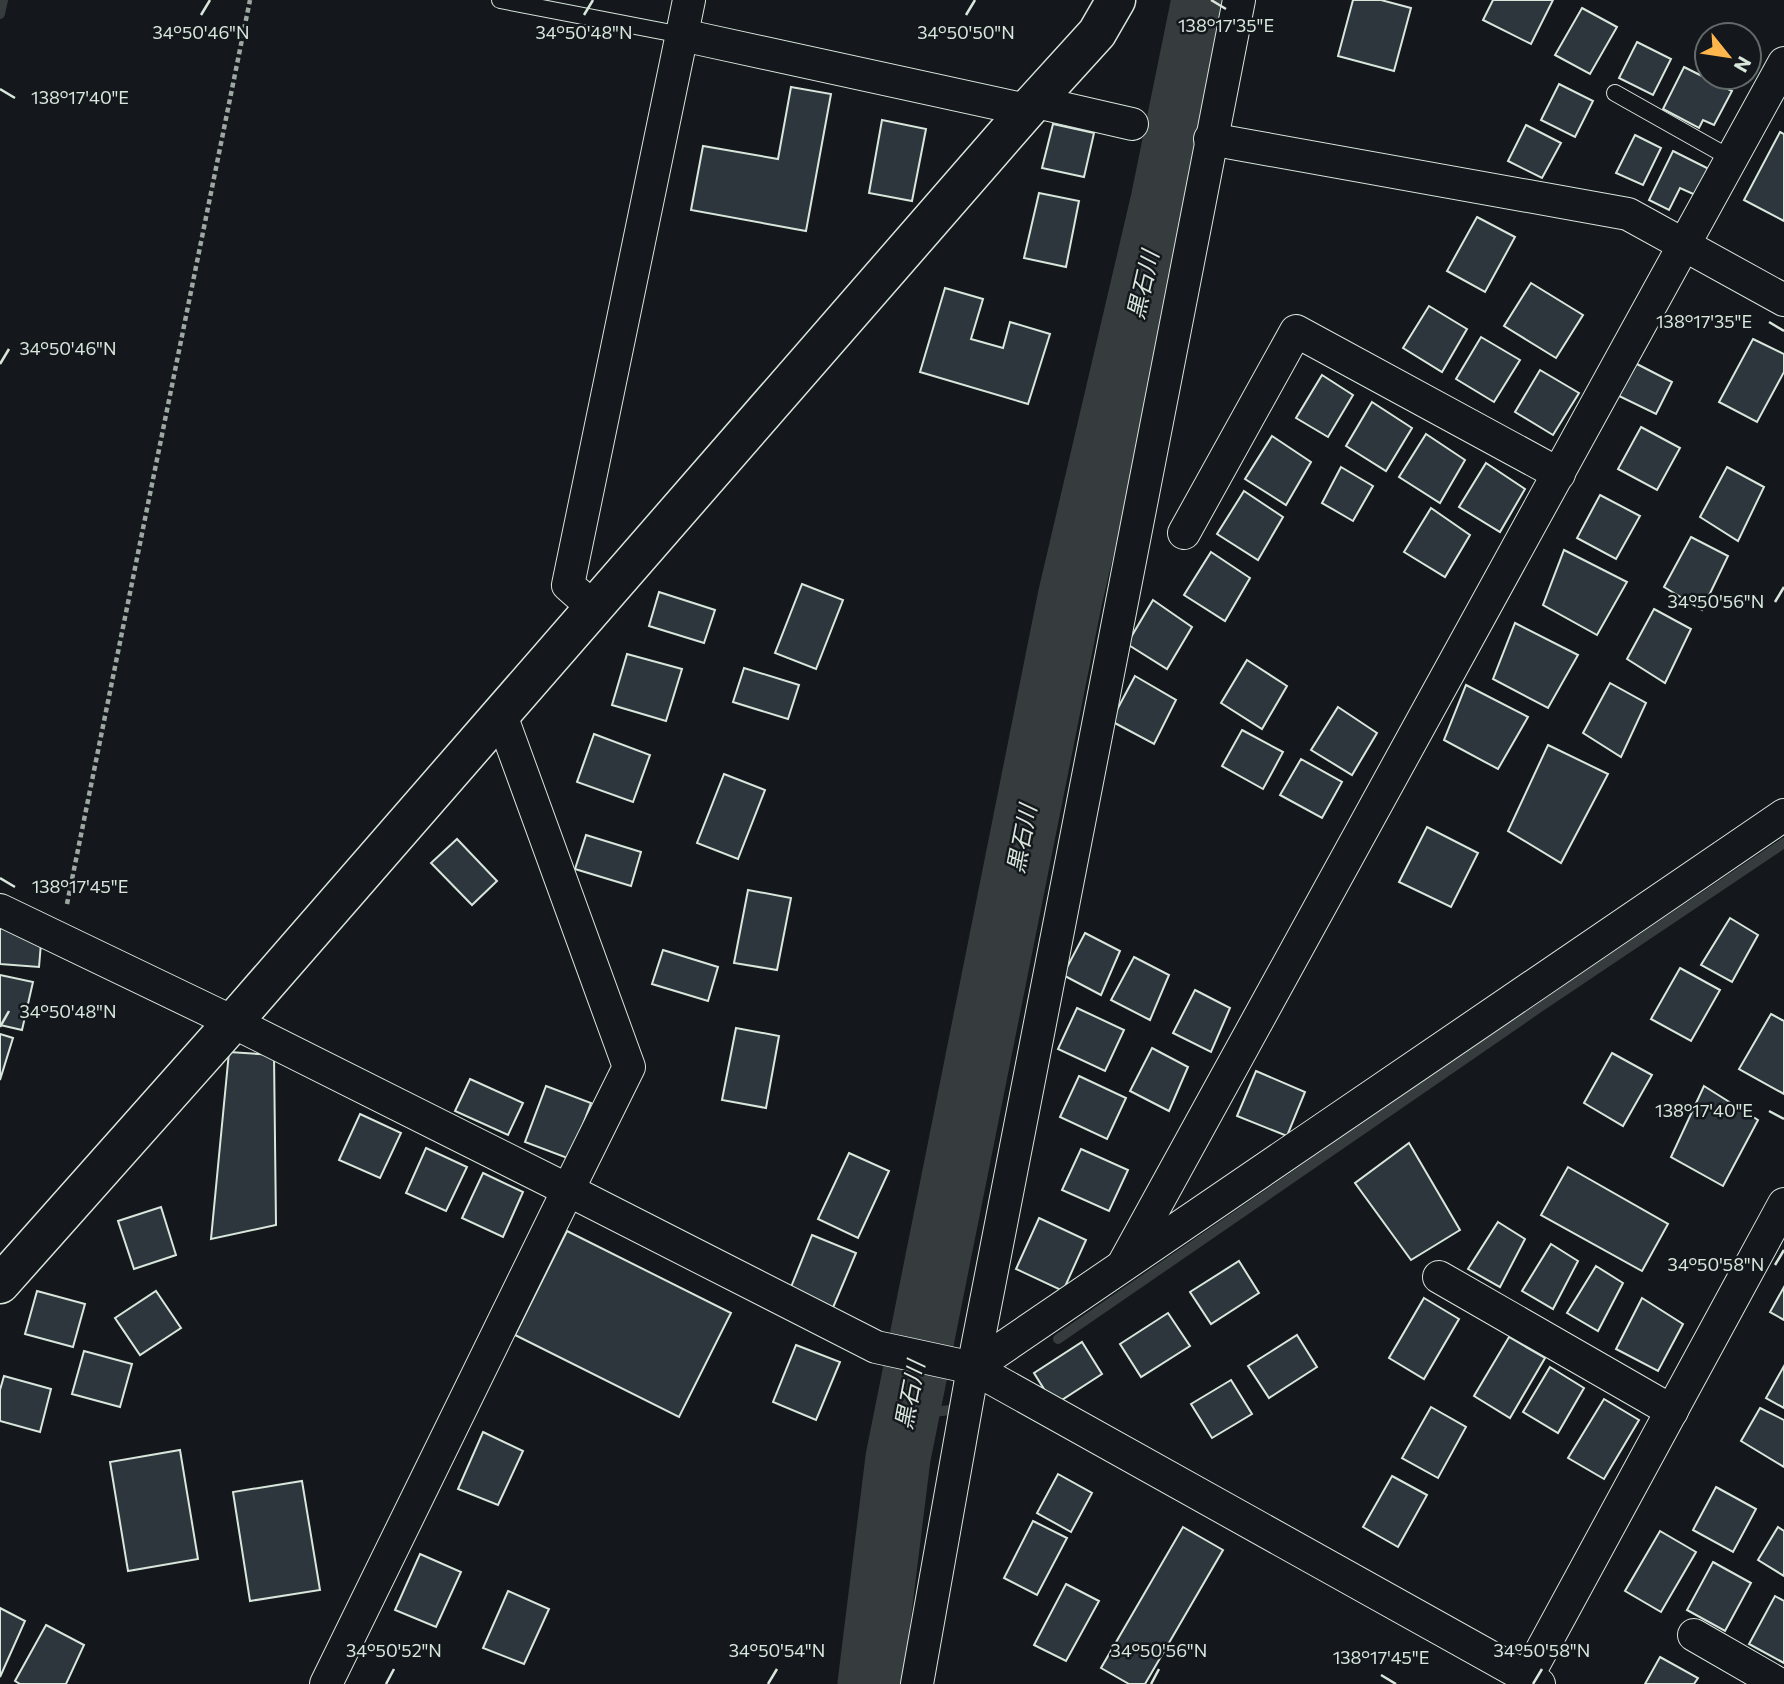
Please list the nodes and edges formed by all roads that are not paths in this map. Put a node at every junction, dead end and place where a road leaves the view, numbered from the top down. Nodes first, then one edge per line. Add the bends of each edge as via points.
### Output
1 (500, 0) edge
2 (689, 0) edge
3 (1116, 0) edge
4 (1238, 0) edge
5 (682, 35) junction
6 (1784, 63) edge
7 (1615, 93) dead end
8 (1031, 106) junction
9 (1132, 124) dead end
10 (1210, 139) junction
11 (1732, 159) junction
12 (1685, 246) junction
13 (1784, 300) edge
14 (1559, 474) junction
15 (1184, 533) dead end
16 (594, 608) junction
17 (501, 715) junction
18 (1784, 815) edge
19 (0, 911) edge
20 (233, 1022) junction
21 (568, 1190) junction
22 (1784, 1204) edge
23 (1123, 1265) junction
24 (1439, 1276) dead end
25 (0, 1284) edge
26 (972, 1368) junction
27 (1672, 1411) junction
28 (1694, 1635) dead end
29 (1533, 1681) edge
30 (326, 1684) edge
31 (917, 1684) edge
32 (1779, 1684) edge

1 - 5 lane
2 - 5 street
3 - 8 street via 1097,33
4 - 10 street
5 - 8 street
5 - 16 street via 568,585
6 - 11 street
7 - 11 lane
8 - 9 street
8 - 16 street
10 - 12 street via 1629,214
10 - 26 street
11 - 12 street
12 - 13 street
12 - 14 street
14 - 15 street via 1296,331
14 - 23 street
16 - 17 street
17 - 20 street
17 - 21 street via 629,1067
18 - 23 street
19 - 20 street
20 - 21 street
20 - 25 street
21 - 26 street via 876,1347
21 - 30 street
22 - 27 street
23 - 26 street
24 - 27 street
26 - 29 street
26 - 31 street
27 - 29 street
28 - 32 street

